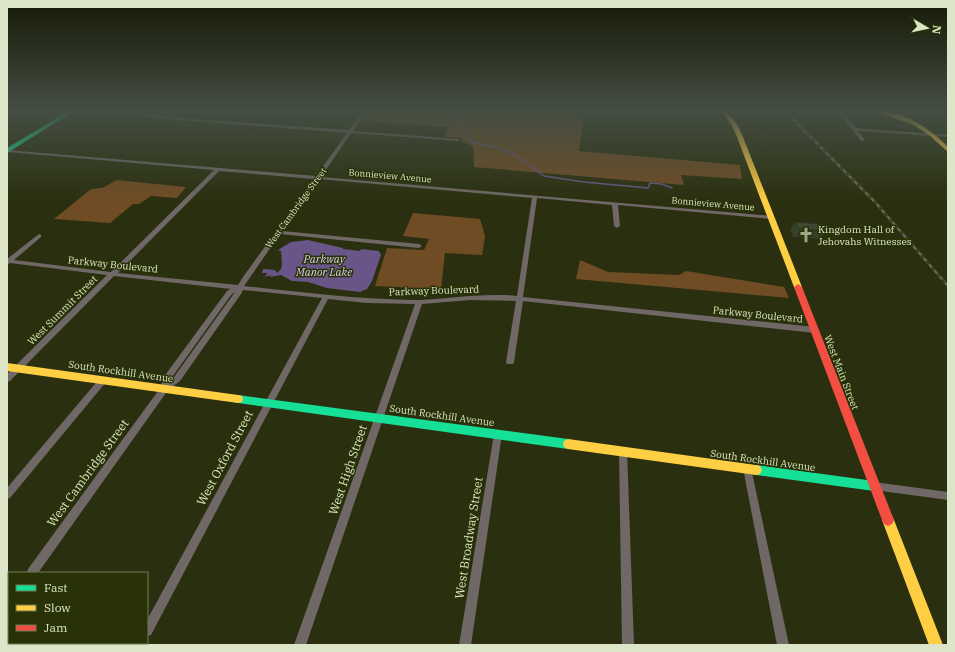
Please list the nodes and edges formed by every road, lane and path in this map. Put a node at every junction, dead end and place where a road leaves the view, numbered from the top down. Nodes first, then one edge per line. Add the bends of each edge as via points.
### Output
1 (24, 140) edge
2 (344, 140) edge
3 (741, 140) edge
4 (939, 140) edge
5 (948, 150) edge
6 (7, 151) edge
7 (217, 170) junction
8 (316, 178) junction
9 (536, 197) junction
10 (615, 204) junction
11 (771, 217) junction
12 (617, 226) dead end
13 (278, 232) junction
14 (39, 236) dead end
15 (419, 246) dead end
16 (8, 262) edge
17 (112, 274) junction
18 (240, 286) junction
19 (326, 296) junction
20 (520, 299) junction
21 (419, 302) junction
22 (814, 330) junction
23 (510, 362) dead end
24 (7, 367) edge
25 (18, 368) junction
26 (7, 380) edge
27 (103, 380) junction
28 (165, 388) junction
29 (270, 403) junction
30 (379, 418) junction
31 (498, 434) junction
32 (623, 451) junction
33 (747, 468) junction
34 (874, 486) junction
35 (7, 496) edge
36 (948, 496) edge
37 (33, 572) edge
38 (148, 629) edge
39 (300, 645) edge
40 (465, 645) edge
41 (628, 645) edge
42 (783, 645) edge
43 (936, 645) edge

1 - 6 street
2 - 8 street, West Cambridge Street
3 - 11 street, West Main Street
4 - 5 street
6 - 7 street, Bonnieview Avenue
7 - 8 street, Bonnieview Avenue
7 - 17 street, West Summit Street
8 - 9 street, Bonnieview Avenue
8 - 13 street, West Cambridge Street
9 - 10 street, Bonnieview Avenue
9 - 20 street
10 - 11 street, Bonnieview Avenue
10 - 12 street
11 - 22 street, West Main Street
13 - 15 street
13 - 18 street, West Cambridge Street
14 - 16 street
16 - 17 street, Parkway Boulevard
17 - 18 street, Parkway Boulevard
17 - 25 street, West Summit Street
18 - 19 street, Parkway Boulevard
18 - 28 street, West Cambridge Street via 239,292 177,379
19 - 21 street, Parkway Boulevard via 387,302
19 - 29 street, West Oxford Street
20 - 21 street, Parkway Boulevard via 484,298
20 - 22 street, Parkway Boulevard
20 - 23 street
21 - 30 street, West High Street
22 - 34 street, West Main Street
24 - 25 street, South Rockhill Avenue
25 - 26 street, West Summit Street
25 - 27 street, South Rockhill Avenue
27 - 28 street, South Rockhill Avenue
27 - 35 street
28 - 29 street, South Rockhill Avenue
28 - 37 street, West Cambridge Street
29 - 30 street, South Rockhill Avenue
29 - 38 street, West Oxford Street
30 - 31 street, South Rockhill Avenue
30 - 39 street, West High Street
31 - 32 street, South Rockhill Avenue
31 - 40 street, West Broadway Street
32 - 33 street, South Rockhill Avenue
32 - 41 street
33 - 34 street, South Rockhill Avenue
33 - 42 street
34 - 36 street
34 - 43 street, West Main Street

